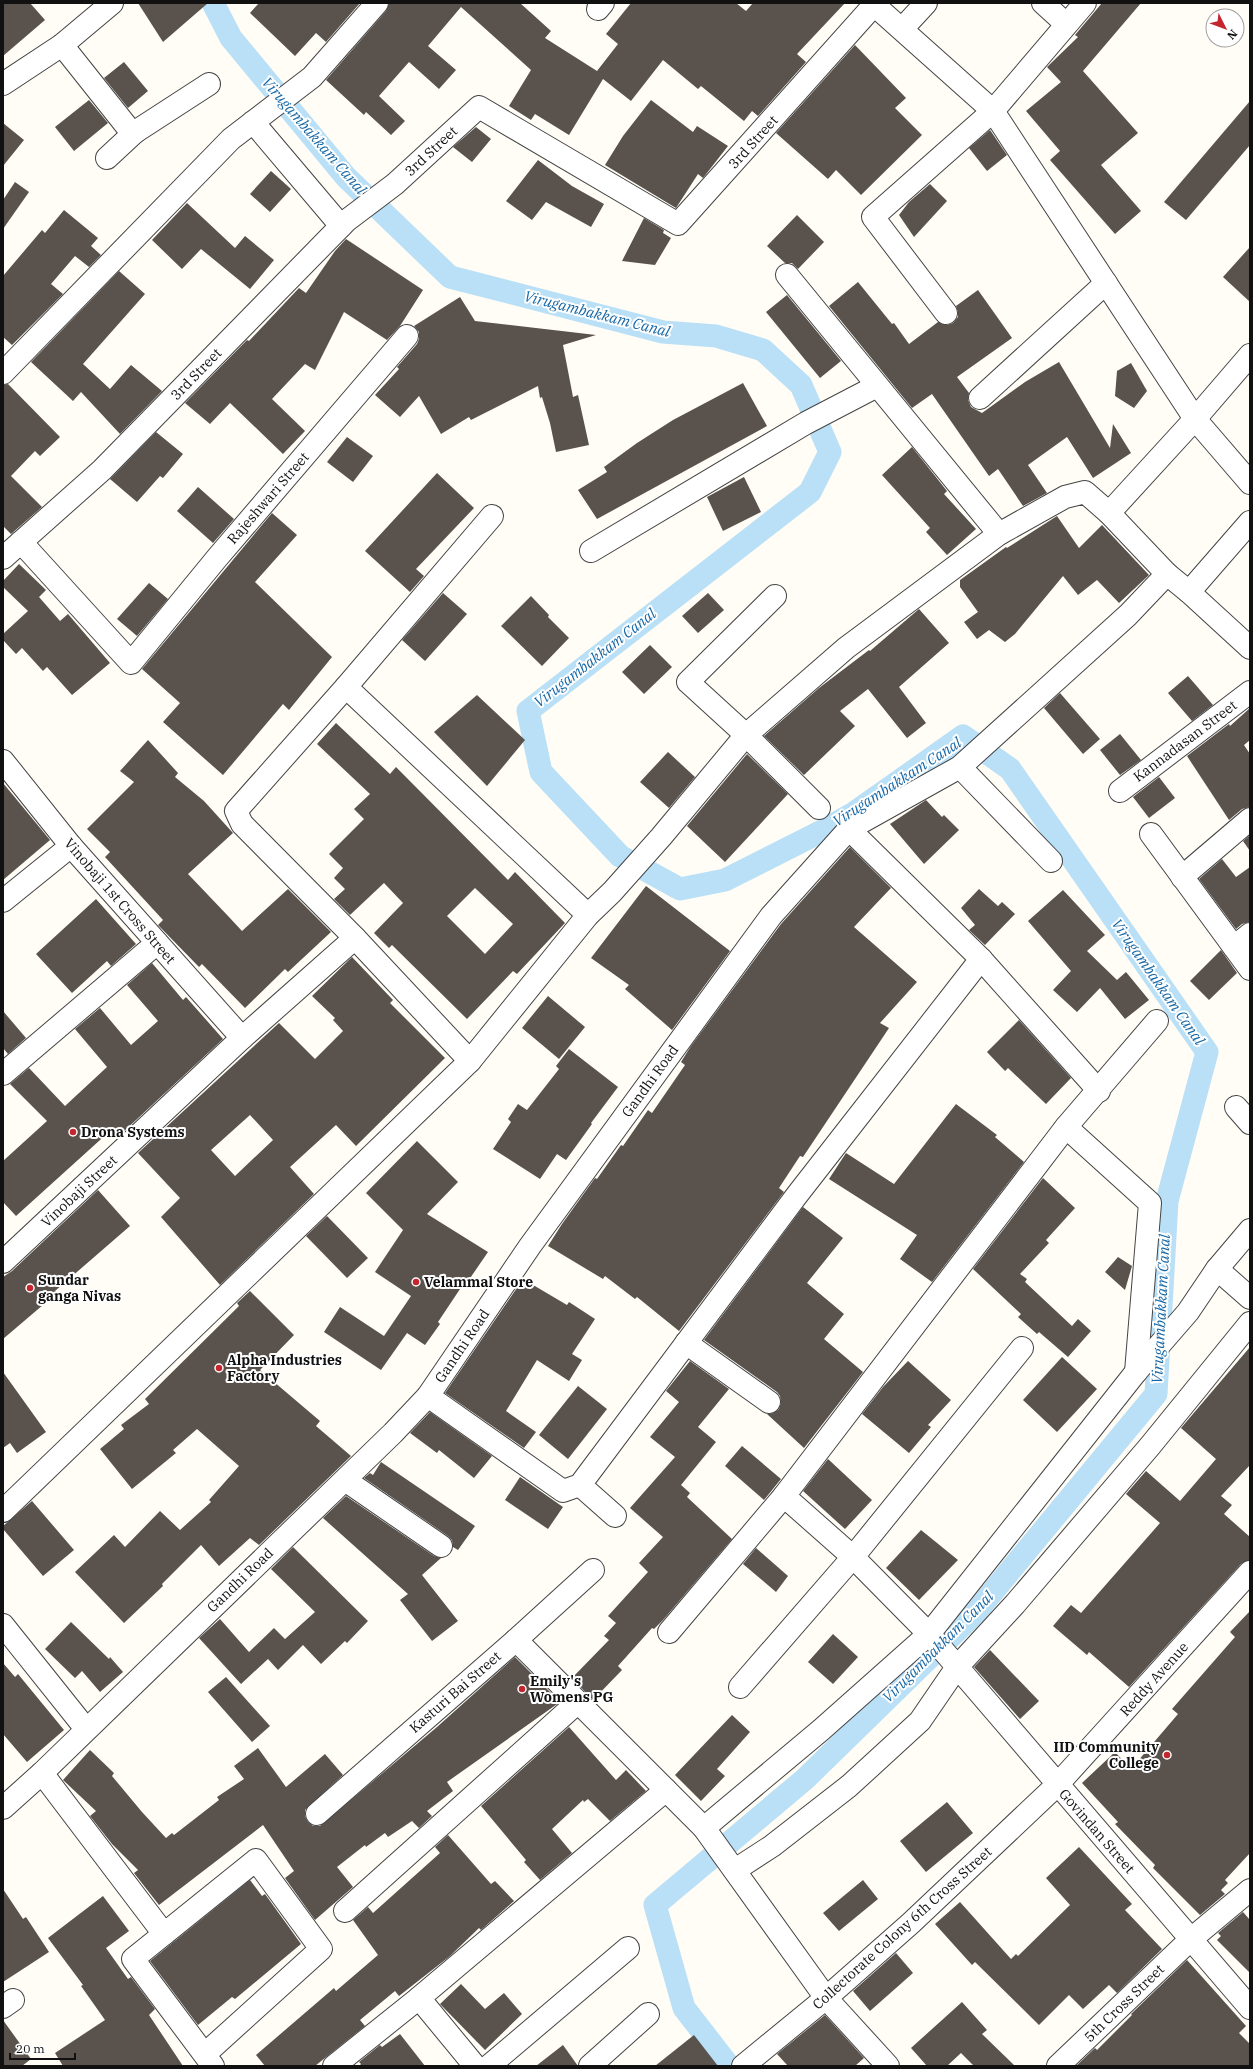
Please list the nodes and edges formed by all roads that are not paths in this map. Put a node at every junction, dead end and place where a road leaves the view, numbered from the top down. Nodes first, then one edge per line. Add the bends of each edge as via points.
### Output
1 (112, 3) edge
2 (377, 3) edge
3 (926, 3) edge
4 (1043, 3) edge
5 (1084, 3) edge
6 (873, 4) edge
7 (1066, 24) junction
8 (902, 29) junction
9 (62, 45) junction
10 (3, 84) edge
11 (209, 84) dead end
12 (993, 111) junction
13 (259, 117) junction
14 (135, 132) junction
15 (107, 158) dead end
16 (343, 223) junction
17 (787, 275) dead end
18 (1106, 283) junction
19 (946, 314) dead end
20 (407, 336) dead end
21 (1250, 355) edge
22 (3, 373) edge
23 (877, 386) junction
24 (980, 398) dead end
25 (1195, 419) junction
26 (1250, 483) edge
27 (1109, 513) junction
28 (492, 516) dead end
29 (1250, 522) edge
30 (999, 534) junction
31 (21, 542) junction
32 (591, 551) dead end
33 (3, 558) edge
34 (1167, 574) junction
35 (1189, 592) junction
36 (775, 596) dead end
37 (1250, 648) edge
38 (346, 687) junction
39 (1250, 692) edge
40 (746, 735) junction
41 (3, 761) edge
42 (960, 767) junction
43 (1120, 791) dead end
44 (819, 808) dead end
45 (1250, 819) edge
46 (849, 829) junction
47 (1151, 834) dead end
48 (70, 846) junction
49 (1051, 861) dead end
50 (1182, 877) junction
51 (3, 901) edge
52 (588, 915) junction
53 (355, 938) junction
54 (1242, 941) edge
55 (157, 943) junction
56 (981, 959) junction
57 (1250, 969) edge
58 (1156, 1021) dead end
59 (242, 1038) junction
60 (470, 1061) junction
61 (3, 1074) edge
62 (1099, 1091) junction
63 (1236, 1107) dead end
64 (1250, 1124) edge
65 (1066, 1127) junction
66 (1250, 1230) edge
67 (3, 1262) edge
68 (1217, 1269) junction
69 (1250, 1298) edge
70 (1250, 1323) edge
71 (686, 1343) junction
72 (1022, 1348) dead end
73 (1136, 1372) junction
74 (428, 1396) junction
75 (769, 1402) dead end
76 (345, 1480) junction
77 (580, 1485) junction
78 (784, 1496) junction
79 (3, 1511) edge
80 (615, 1516) dead end
81 (441, 1546) dead end
82 (853, 1557) junction
83 (593, 1570) dead end
84 (1250, 1572) edge
85 (3, 1625) edge
86 (669, 1632) dead end
87 (929, 1634) junction
88 (516, 1640) junction
89 (957, 1667) junction
90 (740, 1687) dead end
91 (578, 1702) junction
92 (86, 1729) junction
93 (42, 1773) junction
94 (1057, 1785) junction
95 (666, 1790) junction
96 (3, 1808) edge
97 (317, 1814) dead end
98 (704, 1828) junction
99 (735, 1870) junction
100 (1250, 1890) edge
101 (345, 1911) dead end
102 (164, 1934) junction
103 (1190, 1940) junction
104 (628, 1948) dead end
105 (419, 1998) junction
106 (826, 1998) junction
107 (1250, 2008) edge
108 (648, 2014) dead end
109 (209, 2060) edge
110 (334, 2066) edge
111 (475, 2066) edge
112 (489, 2066) edge
113 (590, 2066) edge
114 (743, 2066) edge
115 (888, 2066) edge
116 (1058, 2066) edge

1 - 9 street
2 - 13 street via 312,77
3 - 8 street
4 - 7 street
5 - 7 street
6 - 8 street
6 - 16 street, 3rd Street via 678,224 479,107 395,184
7 - 12 street
8 - 12 street
9 - 10 street
9 - 14 street via 128,128
11 - 14 street
12 - 18 street
12 - 19 street via 873,217
13 - 16 street
13 - 22 street via 231,139
14 - 15 street
16 - 31 street, 3rd Street via 102,470
17 - 23 street
18 - 24 street
18 - 25 street
20 - 31 street, Rajeshwari Street via 217,558 131,663
21 - 25 street
23 - 30 street
23 - 32 street via 806,423
25 - 26 street
25 - 27 street
27 - 30 street via 1085,492 1065,498
27 - 34 street
28 - 38 street
29 - 35 street
30 - 40 street via 846,648
31 - 33 street, 3rd Street
34 - 35 street
34 - 42 street, Gandhi Road via 1128,616
35 - 37 street
36 - 40 street via 688,682
38 - 52 street
38 - 53 street via 236,810 242,824
39 - 43 street, Kannadasan Street
40 - 44 street
40 - 52 street via 661,837
41 - 48 street, Vinobaji 1st Cross Street
42 - 46 street, Gandhi Road
42 - 49 street
45 - 50 street
46 - 56 street
46 - 74 street, Gandhi Road via 771,916 530,1246
47 - 50 street
48 - 51 street
48 - 55 street, Vinobaji 1st Cross Street
50 - 54 street
52 - 60 street
53 - 59 street, Vinobaji Street
53 - 60 street
54 - 57 street
55 - 59 street, Vinobaji 1st Cross Street
55 - 61 street
56 - 62 street
56 - 71 street via 796,1195
58 - 62 street
59 - 67 street, Vinobaji Street
60 - 79 street
62 - 65 street
63 - 64 street
65 - 73 street via 1150,1203
65 - 78 street
66 - 68 street
68 - 69 street
68 - 73 street via 1188,1312
70 - 89 street via 1145,1452 1015,1604
71 - 75 street
71 - 77 street
72 - 82 street
73 - 87 street
74 - 76 street, Gandhi Road
74 - 77 street via 563,1491
76 - 81 street
76 - 92 street, Gandhi Road
77 - 80 street
78 - 82 street, Govindan Street
78 - 86 street
82 - 87 street, Govindan Street
82 - 90 street
83 - 88 street, Kasturi Bai Street
84 - 94 street, Reddy Avenue
85 - 92 street
87 - 89 street, Govindan Street
87 - 98 street via 821,1730
88 - 91 street
88 - 97 street, Kasturi Bai Street
89 - 94 street, Govindan Street
89 - 99 street via 920,1721 849,1786 772,1846
91 - 95 street
91 - 101 street
92 - 93 street, Gandhi Road
93 - 96 street, Gandhi Road
93 - 102 street
94 - 103 street, Govindan Street
94 - 106 street, Collectorate Colony 6th Cross Street via 911,1923
95 - 98 street
95 - 105 street
98 - 99 street
99 - 106 street
100 - 103 street, 5th Cross Street
102 - 109 street via 133,1959
102 - 109 street via 256,1860 321,1949
103 - 107 street, Govindan Street
103 - 116 street, 5th Cross Street
104 - 112 street
105 - 110 street
105 - 111 street
106 - 114 street, Collectorate Colony 6th Cross Street
106 - 115 street
108 - 113 street

